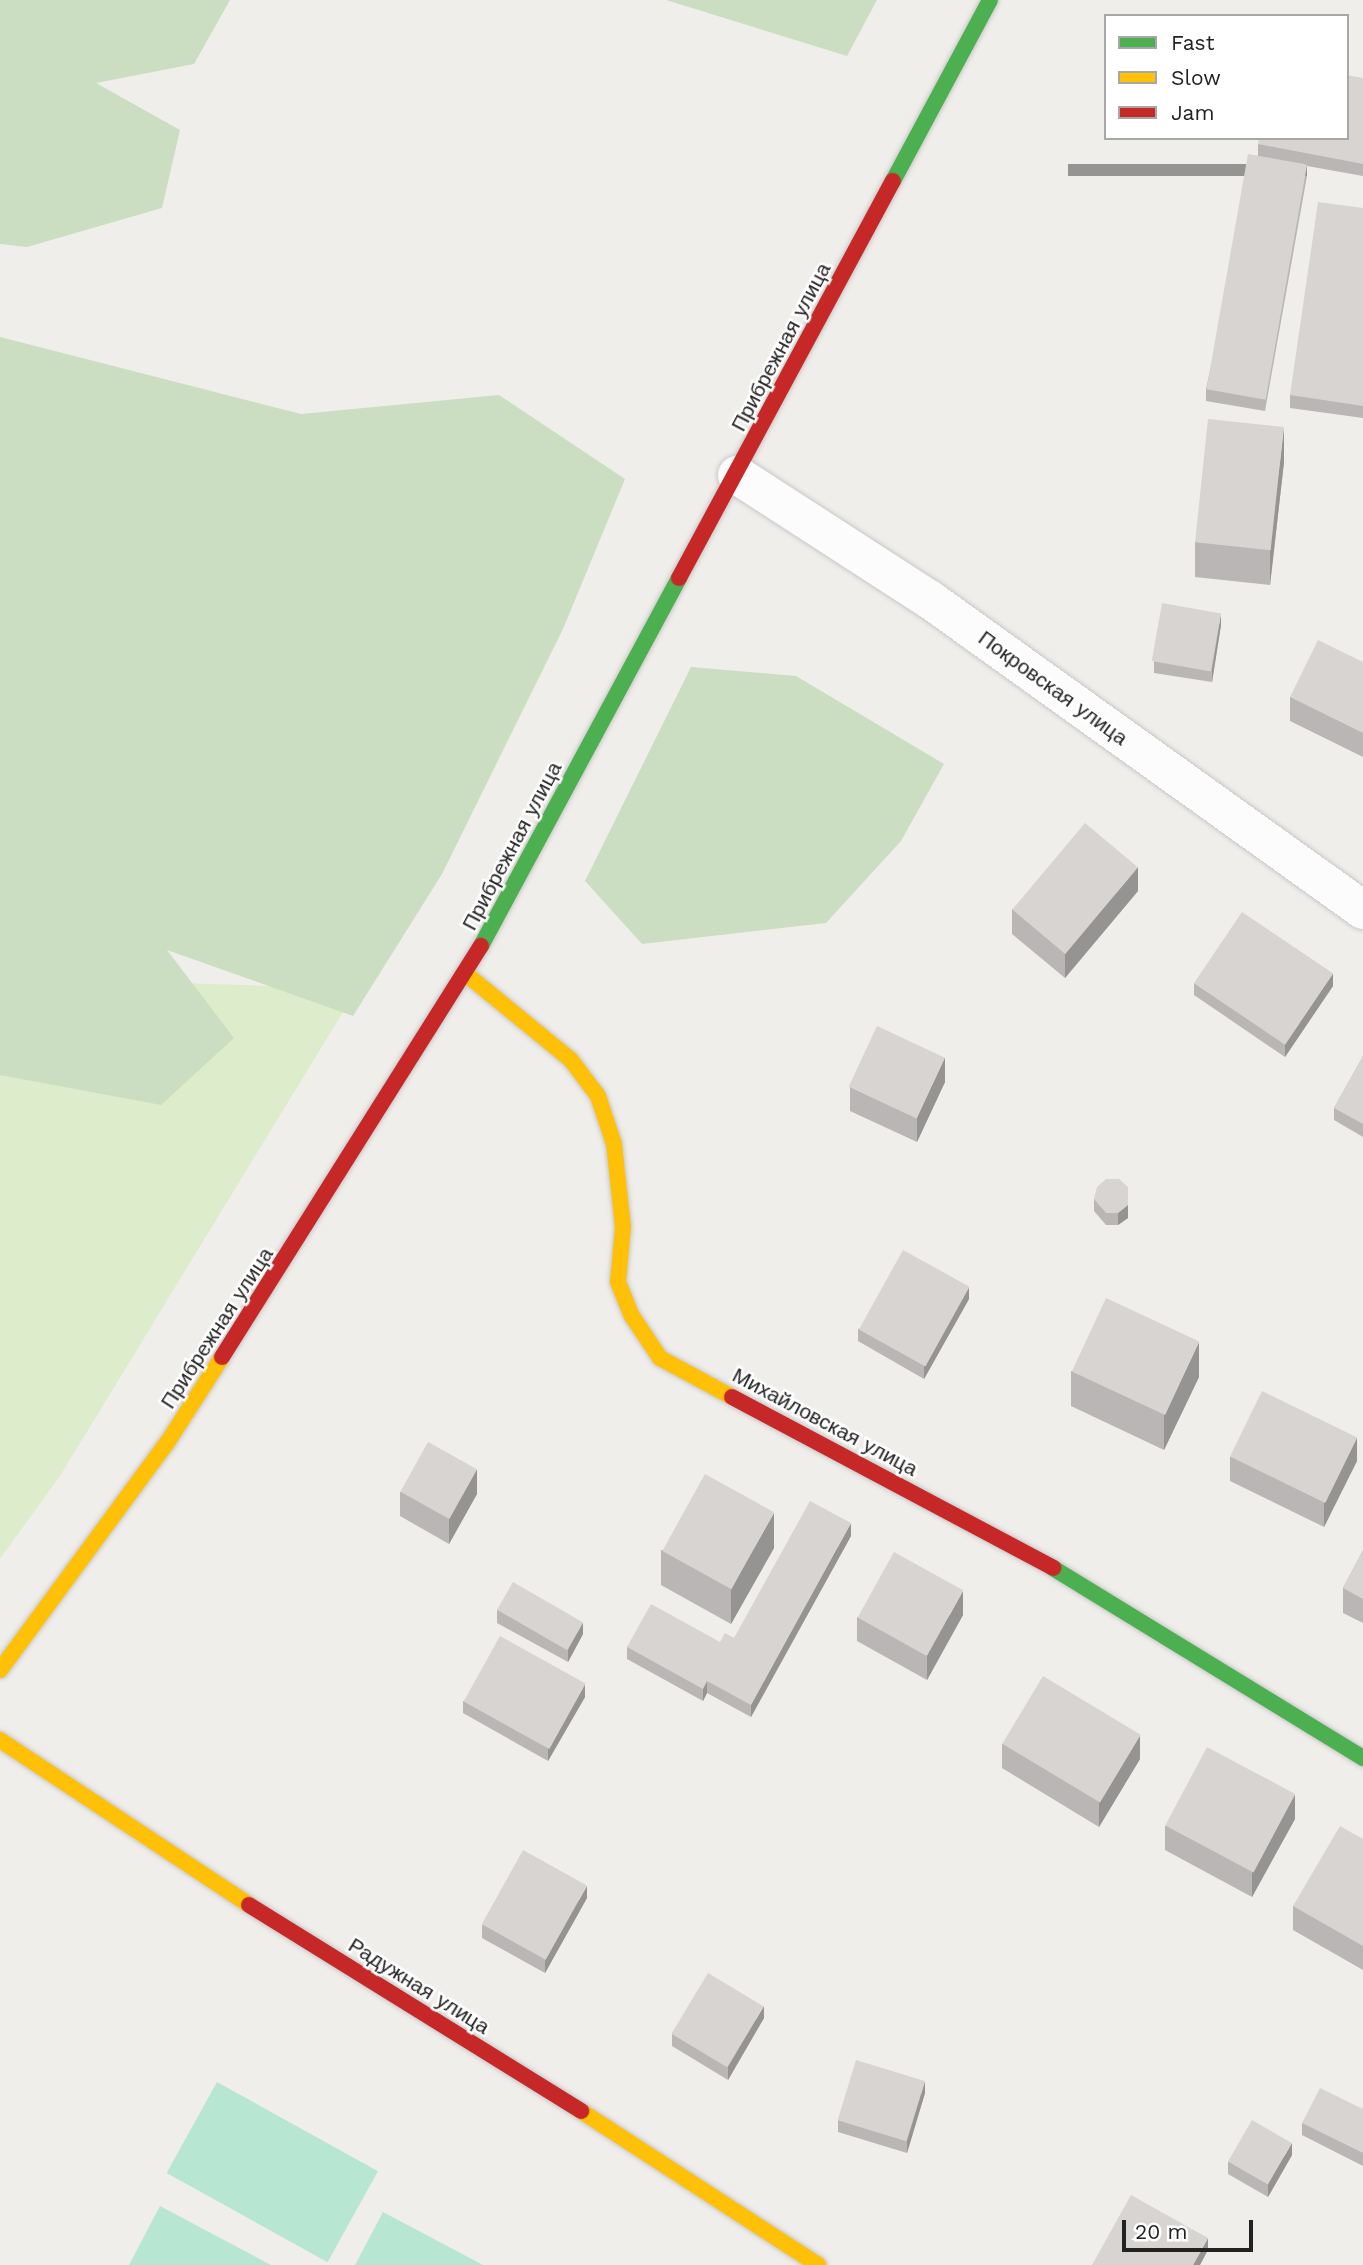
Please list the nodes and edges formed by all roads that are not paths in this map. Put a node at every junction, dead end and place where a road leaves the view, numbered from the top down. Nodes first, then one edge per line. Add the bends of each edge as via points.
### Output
1 (990, 0) edge
2 (737, 475) junction
3 (1363, 910) edge
4 (466, 974) junction
5 (0, 1670) edge
6 (0, 1740) edge
7 (1363, 1758) edge
8 (818, 2265) edge

1 - 2 street, Прибрежная улица
2 - 3 street, Покровская улица via 929,599
2 - 4 street, Прибрежная улица
4 - 5 street, Прибрежная улица via 167,1443
4 - 7 street, Михайловская улица via 571,1060 598,1096 614,1144 623,1227 618,1282 632,1316 660,1358 1055,1568
6 - 8 street, Радужная улица via 204,1877 630,2142

